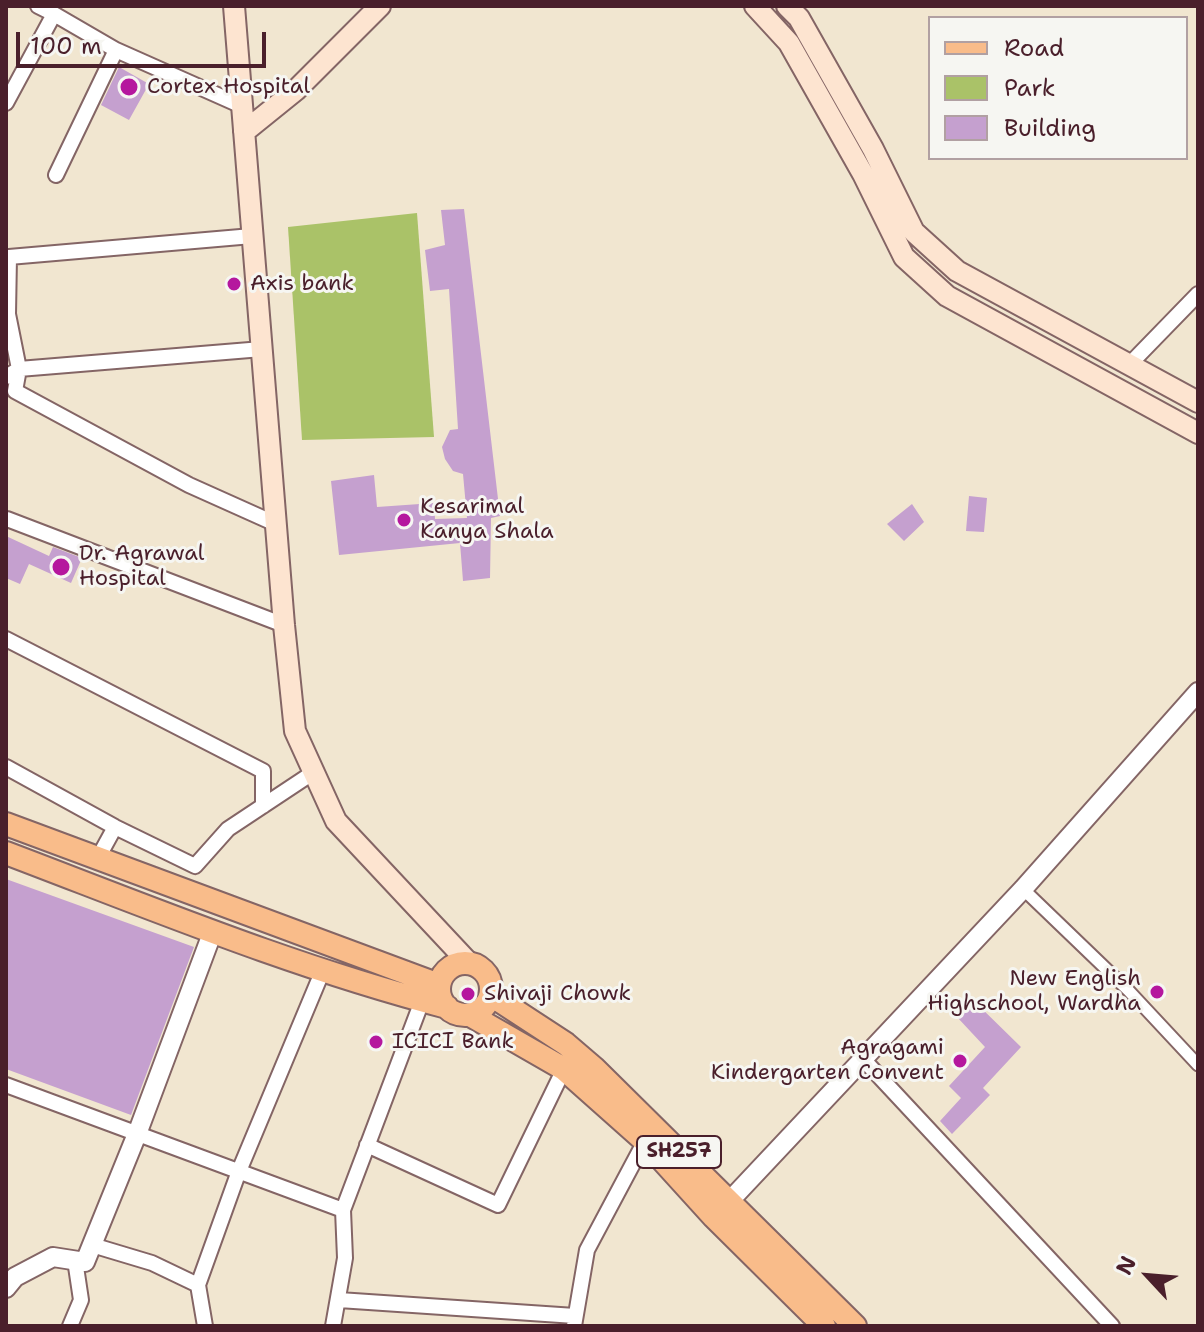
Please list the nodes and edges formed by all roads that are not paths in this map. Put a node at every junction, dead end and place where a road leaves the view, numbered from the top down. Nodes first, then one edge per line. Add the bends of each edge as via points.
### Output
1 (38, 6) edge
2 (234, 6) edge
3 (380, 6) edge
4 (755, 6) edge
5 (787, 6) edge
6 (54, 14) junction
7 (116, 50) junction
8 (6, 103) edge
9 (242, 106) junction
10 (244, 132) junction
11 (56, 175) dead end
12 (252, 236) junction
13 (8, 250) edge
14 (1198, 294) edge
15 (262, 349) junction
16 (1129, 365) junction
17 (12, 373) edge
18 (11, 389) edge
19 (1198, 402) edge
20 (1198, 433) edge
21 (6, 519) edge
22 (276, 524) junction
23 (284, 625) junction
24 (6, 639) edge
25 (1198, 692) edge
26 (6, 767) edge
27 (314, 772) junction
28 (263, 806) junction
29 (6, 824) edge
30 (115, 827) junction
31 (6, 853) edge
32 (98, 858) junction
33 (195, 866) junction
34 (1023, 889) junction
35 (187, 892) junction
36 (213, 931) junction
37 (462, 956) junction
38 (323, 970) junction
39 (427, 986) junction
40 (491, 995) junction
41 (470, 1015) junction
42 (863, 1059) junction
43 (1198, 1065) edge
44 (564, 1069) junction
45 (7, 1090) edge
46 (137, 1134) junction
47 (645, 1141) junction
48 (367, 1145) junction
49 (239, 1171) junction
50 (722, 1209) junction
51 (343, 1210) junction
52 (92, 1245) junction
53 (75, 1260) junction
54 (198, 1285) junction
55 (6, 1288) edge
56 (339, 1300) junction
57 (575, 1321) edge
58 (70, 1326) edge
59 (205, 1326) edge
60 (333, 1326) edge
61 (824, 1326) edge
62 (855, 1326) edge
63 (1112, 1326) edge

1 - 6 street
2 - 9 main road
3 - 10 main road via 296,90
4 - 20 main road via 789,43 904,257 947,296
5 - 16 main road via 799,18 873,149 914,232 957,271
6 - 7 street
6 - 8 street
7 - 9 street
7 - 11 street
9 - 10 main road
10 - 12 main road
12 - 13 street
12 - 15 main road
13 - 17 street
14 - 16 street
15 - 17 street
15 - 22 main road
16 - 19 main road
17 - 18 street
18 - 22 street via 189,485
21 - 23 street
22 - 23 main road
23 - 27 main road via 295,731
24 - 28 street via 263,771
25 - 34 street
26 - 30 street
27 - 28 street
27 - 37 main road via 336,821
28 - 33 street via 228,829
29 - 32 main road
30 - 32 street
30 - 33 street
31 - 36 main road
32 - 35 main road
33 - 35 street
34 - 42 street
34 - 43 street
35 - 39 main road
36 - 38 main road
36 - 46 street
37 - 39 main road via 446,963
37 - 40 main road via 488,975
38 - 39 main road
38 - 49 street
39 - 41 main road via 447,1007
39 - 48 street
40 - 41 main road
40 - 50 main road, SH257 via 594,1068
41 - 44 main road, SH257
42 - 50 street
42 - 63 street
44 - 47 main road, SH257
44 - 48 street via 498,1205
45 - 46 street
46 - 49 street
46 - 52 street
47 - 50 main road, SH257
47 - 57 street via 587,1250
48 - 51 street
49 - 51 street
49 - 54 street
50 - 61 main road, SH257
50 - 62 main road, SH257
51 - 56 street via 345,1258
52 - 53 street via 85,1262
52 - 54 street via 152,1263
53 - 55 street via 53,1257 15,1277
53 - 58 street via 81,1300
54 - 59 street
56 - 57 street
56 - 60 street

